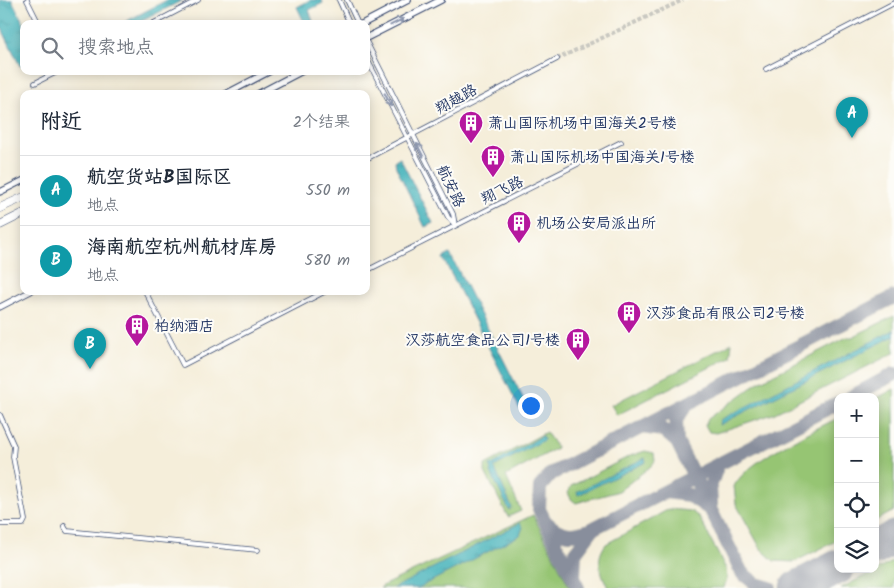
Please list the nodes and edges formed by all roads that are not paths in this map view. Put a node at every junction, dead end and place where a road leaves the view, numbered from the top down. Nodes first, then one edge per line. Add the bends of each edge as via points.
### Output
1 (27, 0) edge
2 (198, 0) edge
3 (339, 0) edge
4 (347, 0) edge
5 (408, 0) edge
6 (441, 0) edge
7 (894, 3) edge
8 (36, 20) edge
9 (160, 20) edge
10 (348, 20) edge
11 (356, 20) edge
12 (370, 20) edge
13 (370, 37) edge
14 (370, 47) edge
15 (557, 59) tunnel mouth
16 (370, 65) edge
17 (766, 69) dead end
18 (51, 75) edge
19 (262, 75) edge
20 (294, 75) edge
21 (35, 83) dead end
22 (234, 90) edge
23 (266, 90) edge
24 (413, 135) junction
25 (407, 138) junction
26 (621, 142) dead end
27 (370, 157) edge
28 (20, 182) edge
29 (0, 192) edge
30 (20, 199) edge
31 (0, 208) edge
32 (20, 215) edge
33 (0, 225) edge
34 (455, 226) junction
35 (370, 269) edge
36 (23, 295) edge
37 (147, 295) edge
38 (318, 295) edge
39 (0, 307) edge
40 (0, 415) edge
41 (0, 524) edge
42 (64, 526) dead end
43 (258, 550) dead end

1 - 8 street
2 - 9 street
3 - 10 street
4 - 11 street
5 - 12 main road
13 -> 6 main road
7 - 17 street
14 - 24 street, 航安路
15 - 24 street, 翔越路
16 -> 25 street, 航安路
18 - 21 street
19 - 22 main road
20 - 23 main road
24 - 25 street, 翔越路
34 -> 24 street, 航安路 via 453,214
25 - 27 street, 翔越路
25 - 34 street, 航安路
26 - 34 street, 翔飞路
28 - 29 street
30 - 31 highway
32 - 33 highway
34 - 35 street, 翔飞路
36 - 39 street
37 - 38 street via 183,365
40 - 41 street via 14,446 13,457 25,520 23,524 14,526
42 - 43 street via 67,531

